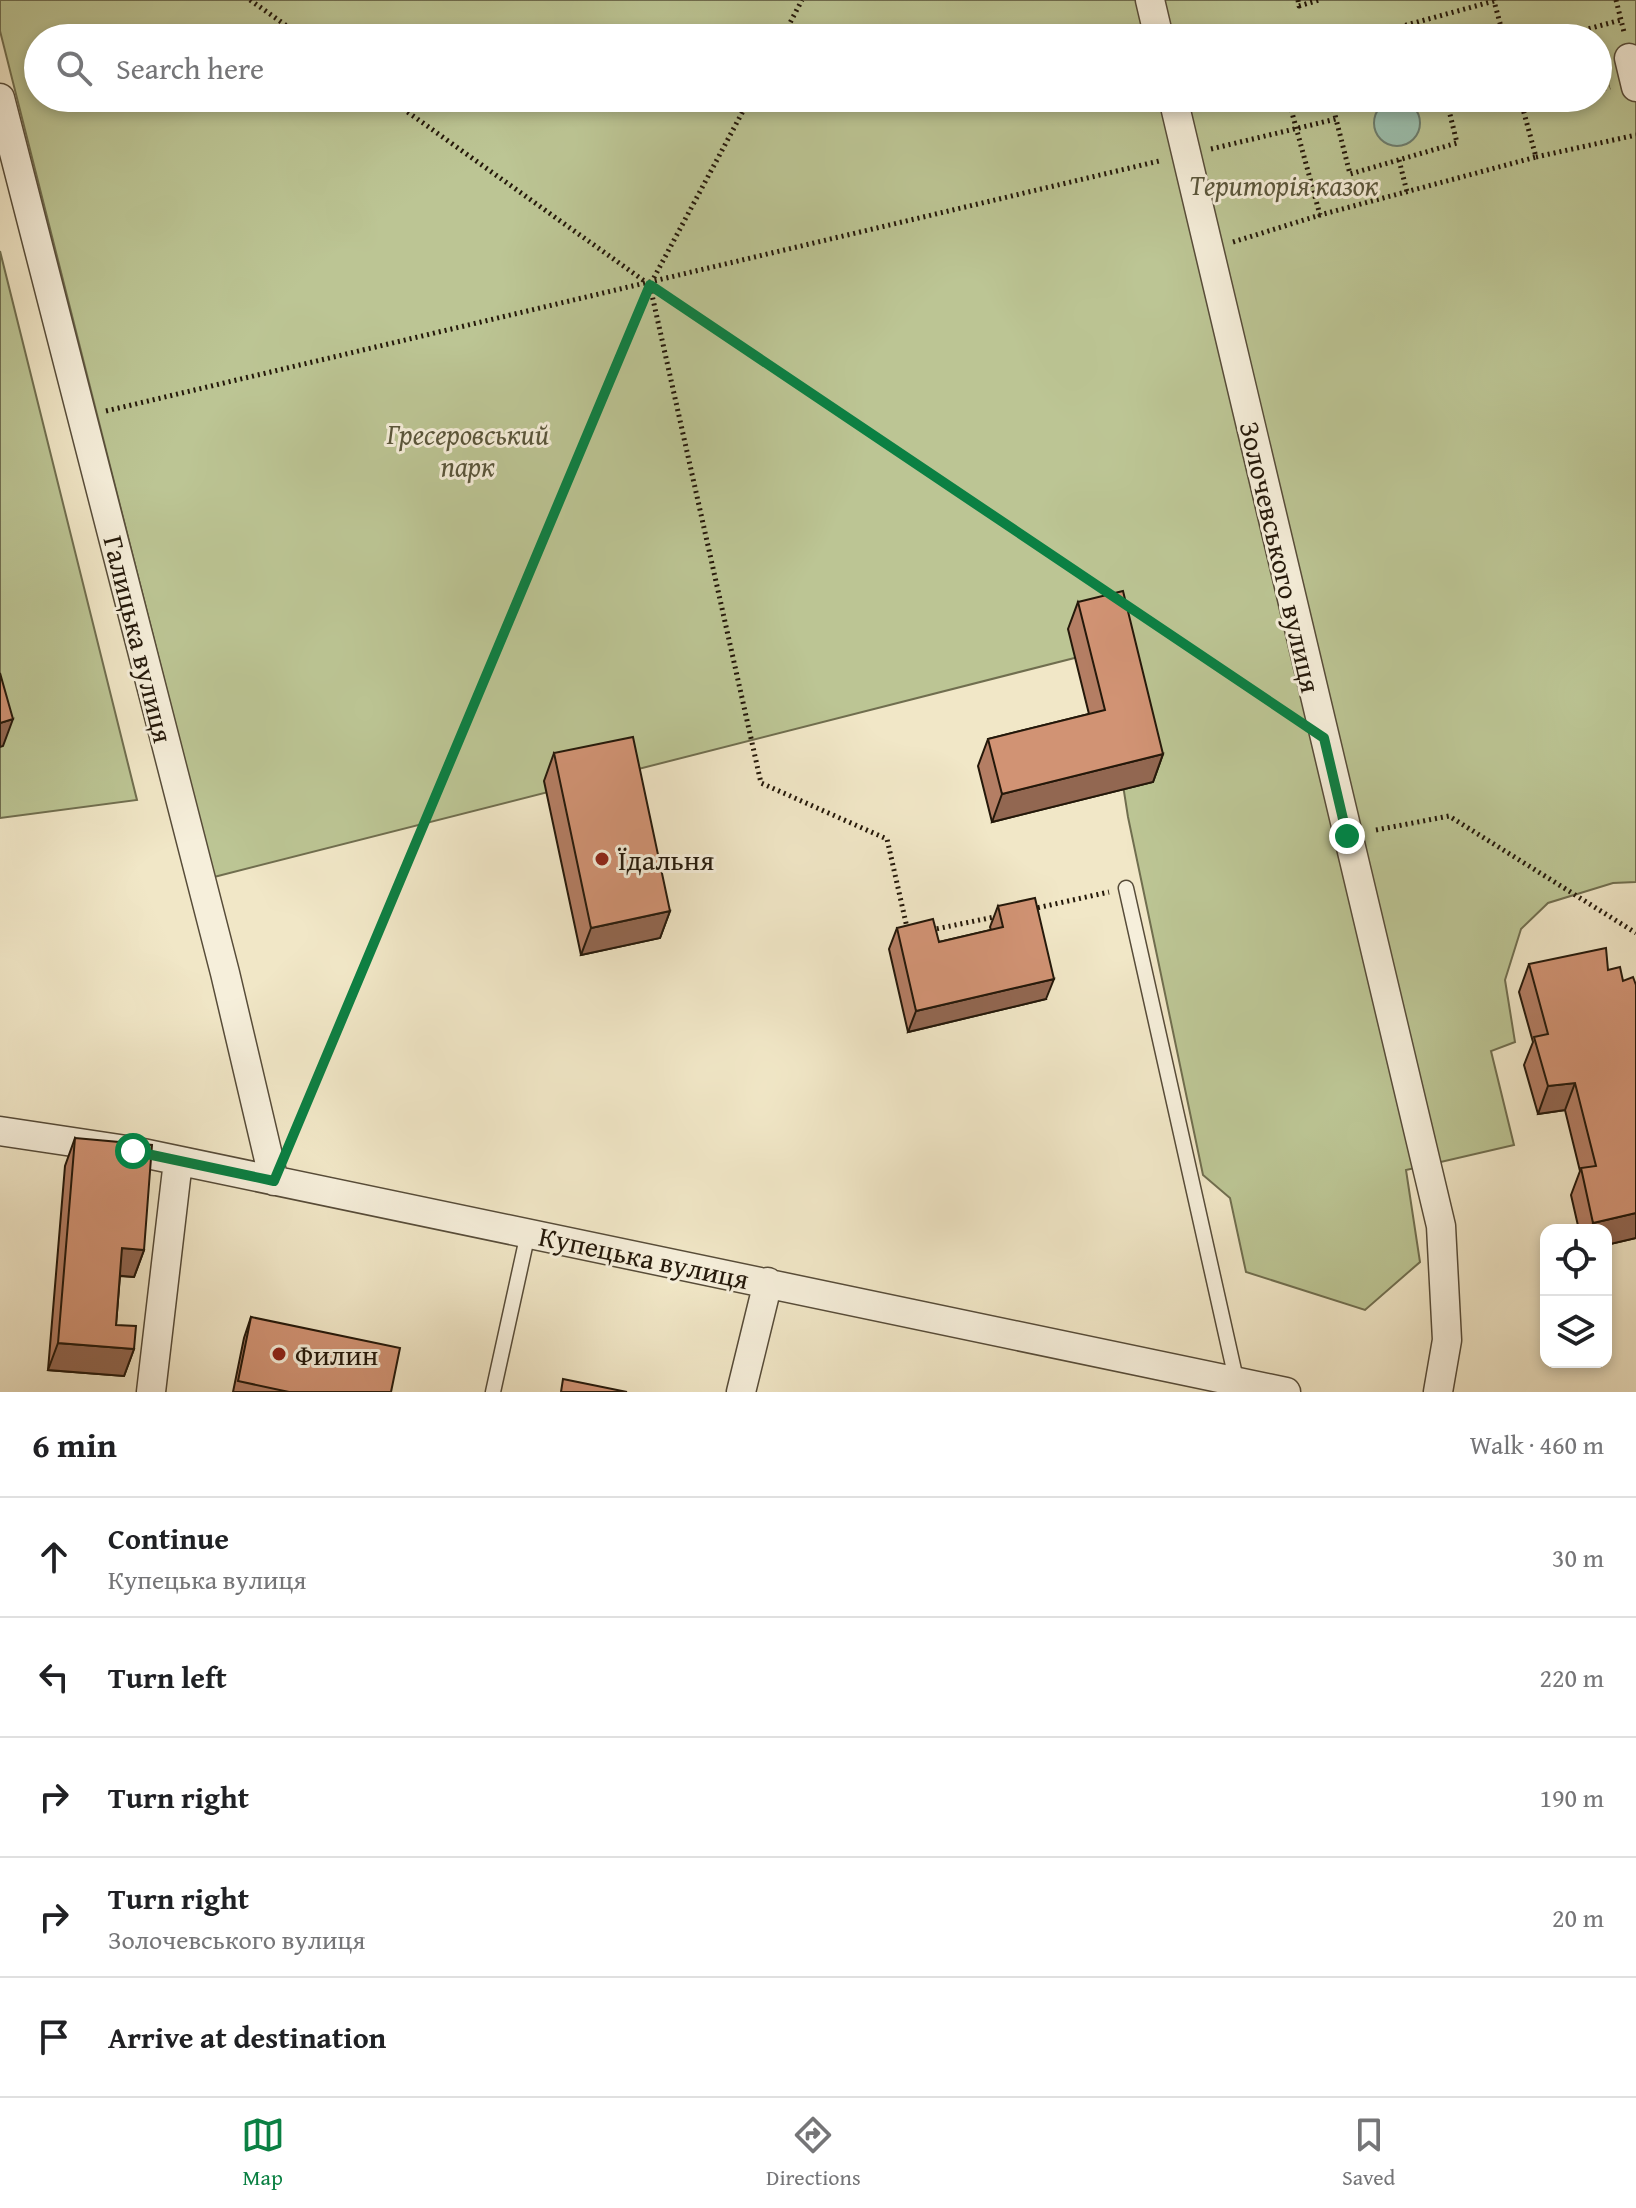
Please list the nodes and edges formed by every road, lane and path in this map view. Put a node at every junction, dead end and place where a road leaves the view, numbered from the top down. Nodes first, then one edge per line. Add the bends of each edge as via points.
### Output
1 (250, 0) edge
2 (802, 0) edge
3 (1150, 0) edge
4 (1298, 0) edge
5 (1319, 0) edge
6 (1496, 1) edge
7 (1474, 4) edge
8 (1621, 20) dead end
9 (284, 24) edge
10 (789, 24) edge
11 (1156, 24) edge
12 (1409, 24) edge
13 (1501, 24) edge
14 (1606, 24) edge
15 (1629, 58) dead end
16 (1636, 87) edge
17 (0, 98) edge
18 (408, 112) edge
19 (743, 112) edge
20 (1176, 112) edge
21 (1292, 112) edge
22 (1334, 112) edge
23 (1449, 112) edge
24 (1524, 112) edge
25 (1336, 119) junction
26 (1296, 128) junction
27 (1636, 135) edge
28 (1187, 155) junction
29 (1536, 157) junction
30 (1399, 160) junction
31 (1407, 192) junction
32 (1320, 215) junction
33 (1209, 249) junction
34 (650, 285) junction
35 (82, 417) junction
36 (1324, 738) junction
37 (1347, 836) junction
38 (1126, 888) joint
39 (1030, 909) edge
40 (1015, 912) edge
41 (1636, 933) edge
42 (0, 1131) edge
43 (293, 1137) dead end
44 (178, 1161) junction
45 (274, 1181) junction
46 (528, 1233) junction
47 (768, 1282) junction
48 (1236, 1379) junction
49 (151, 1392) edge
50 (493, 1392) edge
51 (741, 1392) edge
52 (1286, 1392) edge
53 (1438, 1392) edge

1 - 9 path
2 - 10 path
3 - 11 street
4 - 5 path via 1299,6
6 - 7 path
6 - 13 path
7 - 12 path
8 - 14 path
15 - 16 street
17 - 35 street, Галицька вулиця
18 - 34 path
19 - 34 path
20 - 28 street, Золочевського вулиця
21 - 26 path
22 - 25 path
23 - 30 path via 1457,143
24 - 29 path
25 - 26 path
25 - 30 path via 1350,174
26 - 28 path
26 - 32 path
27 - 29 path
28 - 33 street, Золочевського вулиця
28 - 34 path
29 - 31 path
30 - 31 path
31 - 32 path
32 - 33 path
33 - 36 street, Золочевського вулиця
34 - 35 path
34 - 36 path
34 - 40 path via 761,783 887,839 908,935
34 - 43 path
35 - 45 street, Галицька вулиця
36 - 37 street, Золочевського вулиця
37 - 41 path via 1449,816
37 - 53 street, Золочевського вулиця via 1441,1226 1447,1340
38 - 39 path
38 - 48 lane
42 - 44 street, Купецька вулиця
44 - 45 street, Купецька вулиця
44 - 49 street
45 - 46 street, Купецька вулиця
46 - 47 street, Купецька вулиця
46 - 50 lane
47 - 48 street, Купецька вулиця
47 - 51 street
48 - 52 street, Купецька вулиця

